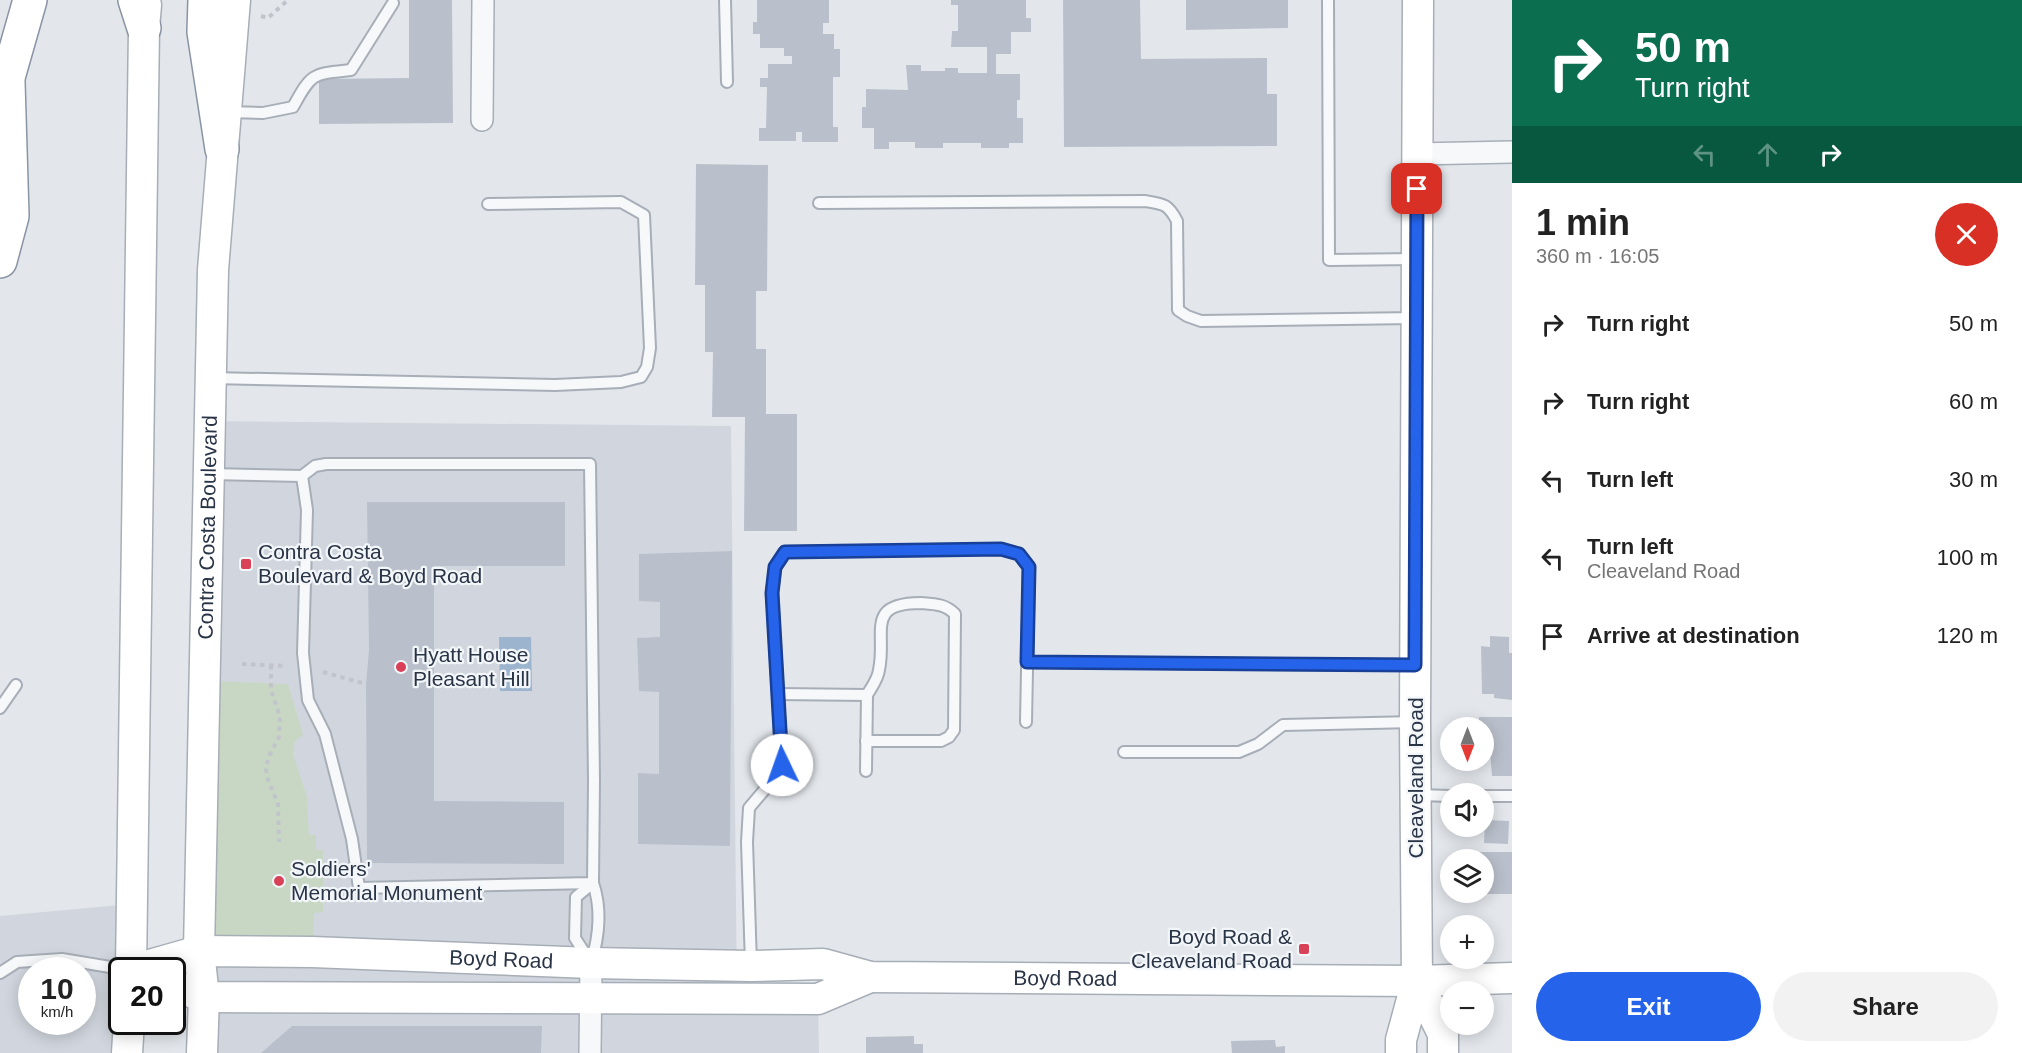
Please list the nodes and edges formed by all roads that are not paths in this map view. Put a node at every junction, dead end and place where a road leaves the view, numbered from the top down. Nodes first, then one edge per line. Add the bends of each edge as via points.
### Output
1 (30, 0) edge
2 (205, 0) edge
3 (235, 0) edge
4 (483, 0) edge
5 (725, 0) edge
6 (1328, 0) edge
7 (1418, 0) edge
8 (393, 3) dead end
9 (142, 9) edge
10 (727, 82) dead end
11 (4, 94) edge
12 (225, 112) junction
13 (482, 120) dead end
14 (222, 149) junction
15 (1512, 152) edge
16 (1416, 154) junction
17 (819, 203) dead end
18 (488, 204) dead end
19 (1416, 259) junction
20 (0, 261) edge
21 (1416, 318) junction
22 (211, 378) junction
23 (208, 474) junction
24 (302, 476) junction
25 (1027, 662) junction
26 (1415, 665) junction
27 (15, 686) dead end
28 (778, 694) junction
29 (867, 695) junction
30 (0, 708) edge
31 (1026, 722) dead end
32 (1415, 722) junction
33 (866, 741) junction
34 (1124, 752) dead end
35 (866, 771) dead end
36 (1415, 795) junction
37 (1440, 796) edge
38 (1494, 796) edge
39 (1512, 796) edge
40 (593, 883) junction
41 (199, 951) junction
42 (130, 957) edge
43 (177, 957) edge
44 (591, 963) junction
45 (108, 966) edge
46 (751, 966) junction
47 (0, 973) edge
48 (870, 977) junction
49 (1512, 978) edge
50 (1417, 981) junction
51 (186, 991) edge
52 (204, 997) junction
53 (590, 1000) junction
54 (128, 1035) edge
55 (127, 1053) edge
56 (202, 1053) edge
57 (590, 1053) edge
58 (1401, 1053) edge
59 (1443, 1053) edge

1 - 11 highway
2 - 14 highway via 204,32
3 - 12 street, Contra Costa Boulevard
4 - 13 street
5 - 10 lane
6 - 19 lane via 1329,260
7 - 16 street, Cleaveland Road
8 - 12 lane via 351,70 318,74 303,88 292,107 263,113
9 - 42 street
11 - 20 highway via 12,216
12 - 14 street, Contra Costa Boulevard
14 - 22 street, Contra Costa Boulevard via 213,270
15 - 16 street
16 - 19 street, Cleaveland Road
17 - 21 lane via 1160,203 1170,208 1177,221 1178,310 1187,316 1201,321
18 - 22 lane via 621,202 644,215 650,348 647,367 640,377 621,382 555,385
19 - 21 street, Cleaveland Road
21 - 26 street, Cleaveland Road
22 - 23 street, Contra Costa Boulevard
23 - 24 lane
23 - 41 street, Contra Costa Boulevard
24 - 40 lane via 307,510 303,653 308,700 325,734 352,838 359,888
24 - 40 lane via 315,466 326,464 590,464
25 - 26 lane
25 - 28 lane via 1029,567 1019,554 1001,549 785,552 775,567 772,593
25 - 31 lane
26 - 32 street, Cleaveland Road
27 - 30 lane
28 - 29 lane
28 - 46 lane via 782,765 749,808
29 - 33 lane
29 - 33 lane via 879,672 882,620 889,609 901,603 937,603 955,614 954,730 941,741
32 - 34 lane via 1283,725 1258,744 1239,752
32 - 36 street, Cleaveland Road
33 - 35 lane
36 - 37 lane
36 - 50 street, Cleaveland Road
38 - 39 lane
40 - 44 lane via 598,938
40 - 44 lane via 576,897 575,939
41 - 43 street, Boyd Road
41 - 44 street, Boyd Road
41 - 52 street, Contra Costa Boulevard
44 - 46 street, Boyd Road
44 - 53 street
45 - 47 lane via 62,959 17,962
46 - 48 street, Boyd Road via 823,964
48 - 50 street, Boyd Road
48 - 53 street, Boyd Road via 818,999
49 - 50 street, Boyd Road
50 - 58 street, Cleaveland Road
50 - 59 street, Cleaveland Road via 1443,1034
51 - 52 street, Boyd Road
52 - 53 street, Boyd Road
52 - 56 street, Contra Costa Boulevard
53 - 57 street
54 - 55 street

